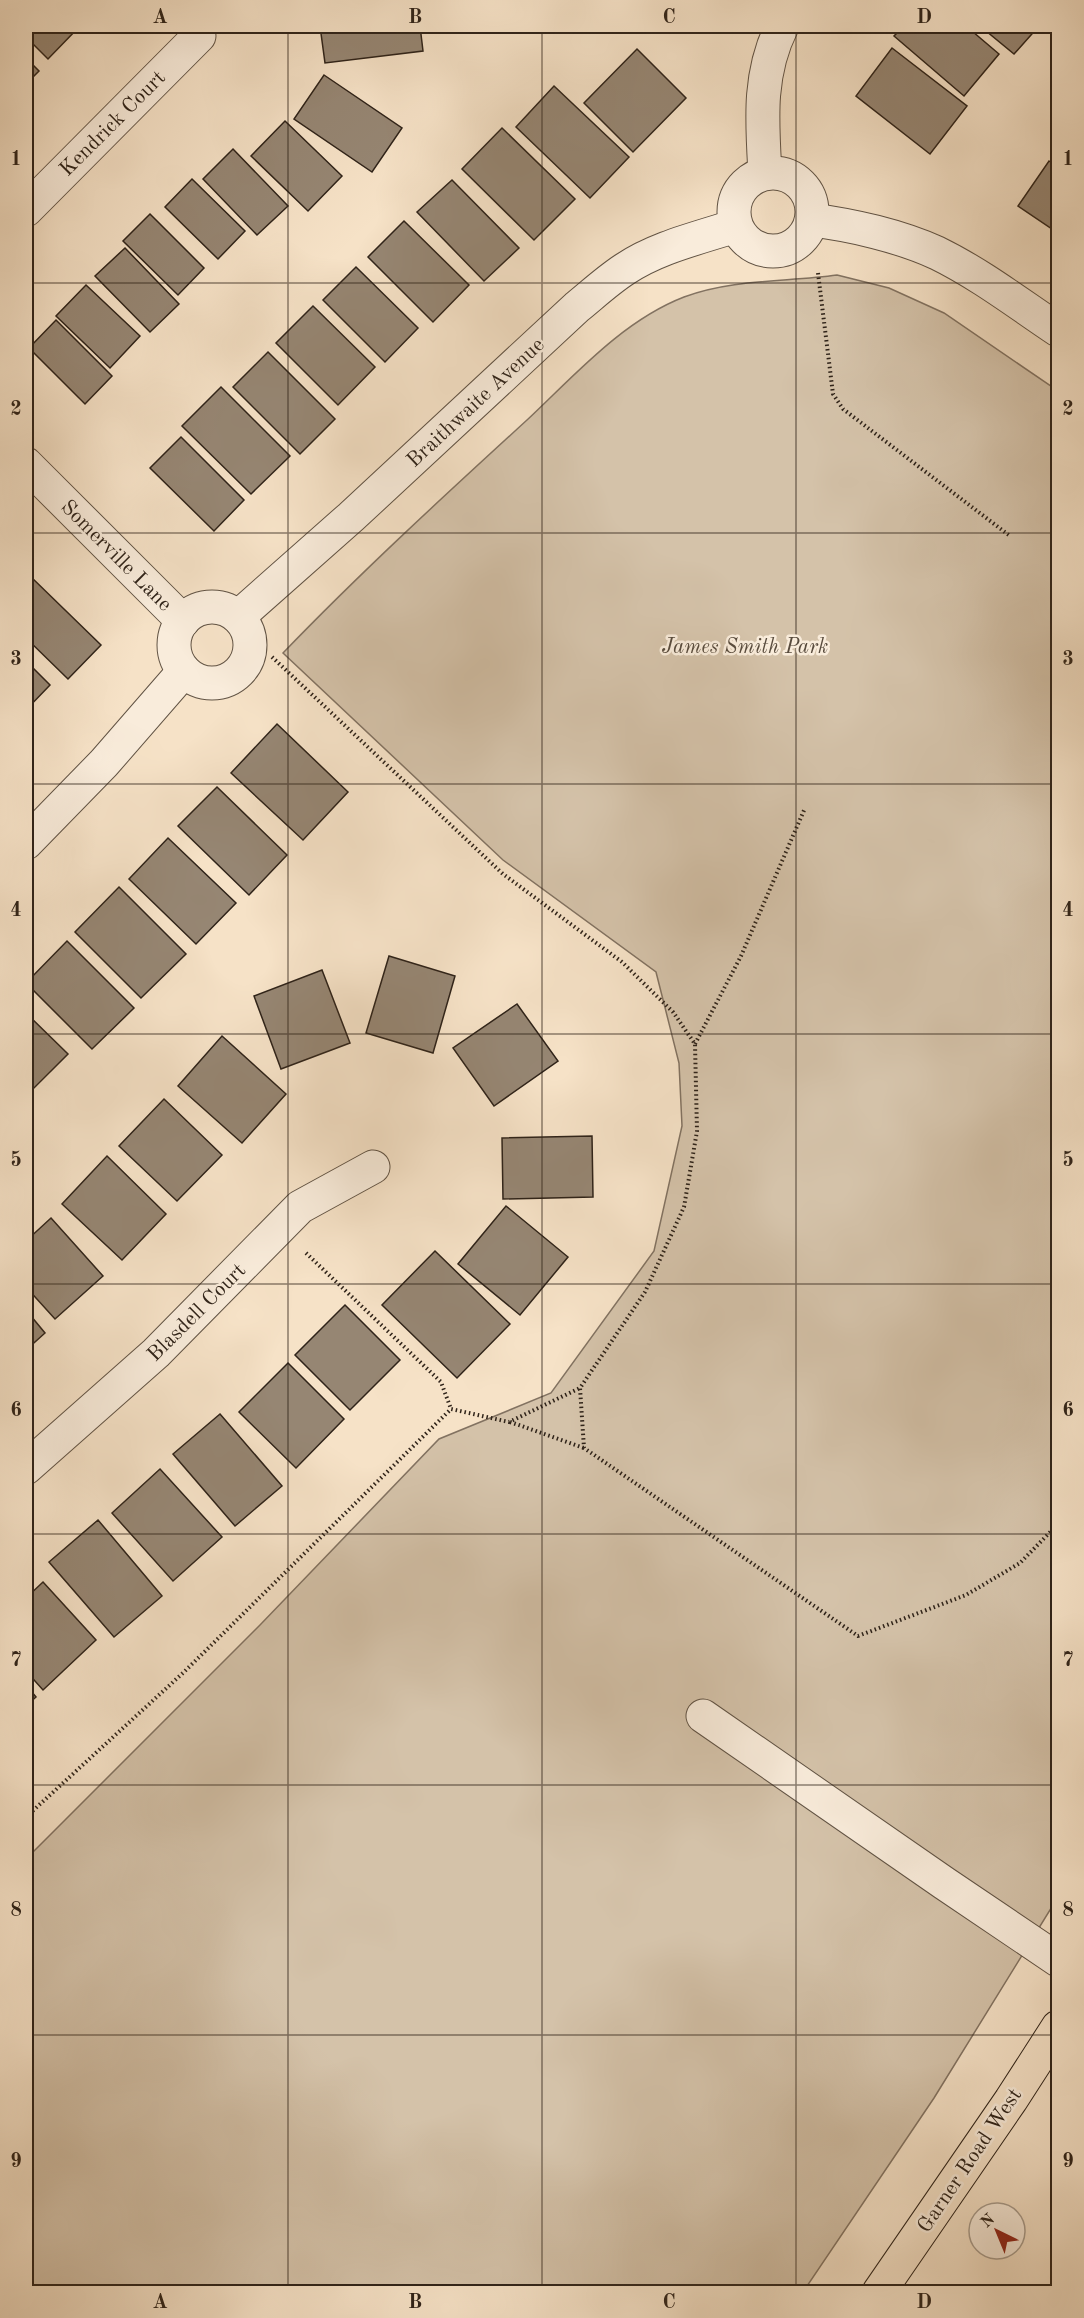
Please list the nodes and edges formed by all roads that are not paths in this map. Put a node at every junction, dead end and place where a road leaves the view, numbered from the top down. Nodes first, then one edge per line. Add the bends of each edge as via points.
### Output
1 (782, 26) edge
2 (199, 36) dead end
3 (765, 173) junction
4 (26, 210) edge
5 (812, 220) junction
6 (735, 226) junction
7 (1059, 330) edge
8 (26, 464) edge
9 (238, 617) junction
10 (183, 621) junction
11 (184, 671) junction
12 (26, 843) edge
13 (373, 1167) dead end
14 (26, 1468) edge
15 (703, 1716) dead end
16 (1059, 1960) edge
17 (1059, 2027) edge
18 (879, 2292) edge

1 - 3 street via 762,103
2 - 4 street, Kendrick Court
3 - 5 street via 778,172 801,184 812,206
3 - 6 street via 742,187 734,206
5 - 6 street via 799,242 776,252 751,246
5 - 7 street via 881,233 935,253
6 - 9 street, Braithwaite Avenue via 649,256 602,286
8 - 10 street, Somerville Lane
9 - 10 street via 214,607 202,608
9 - 11 street via 250,637 250,654 243,669 214,684 198,681
10 - 11 street via 174,641 176,657
11 - 12 street via 104,763
13 - 14 street, Blasdell Court via 300,1207 156,1353
15 - 16 street
17 - 18 main road, Garner Road West

